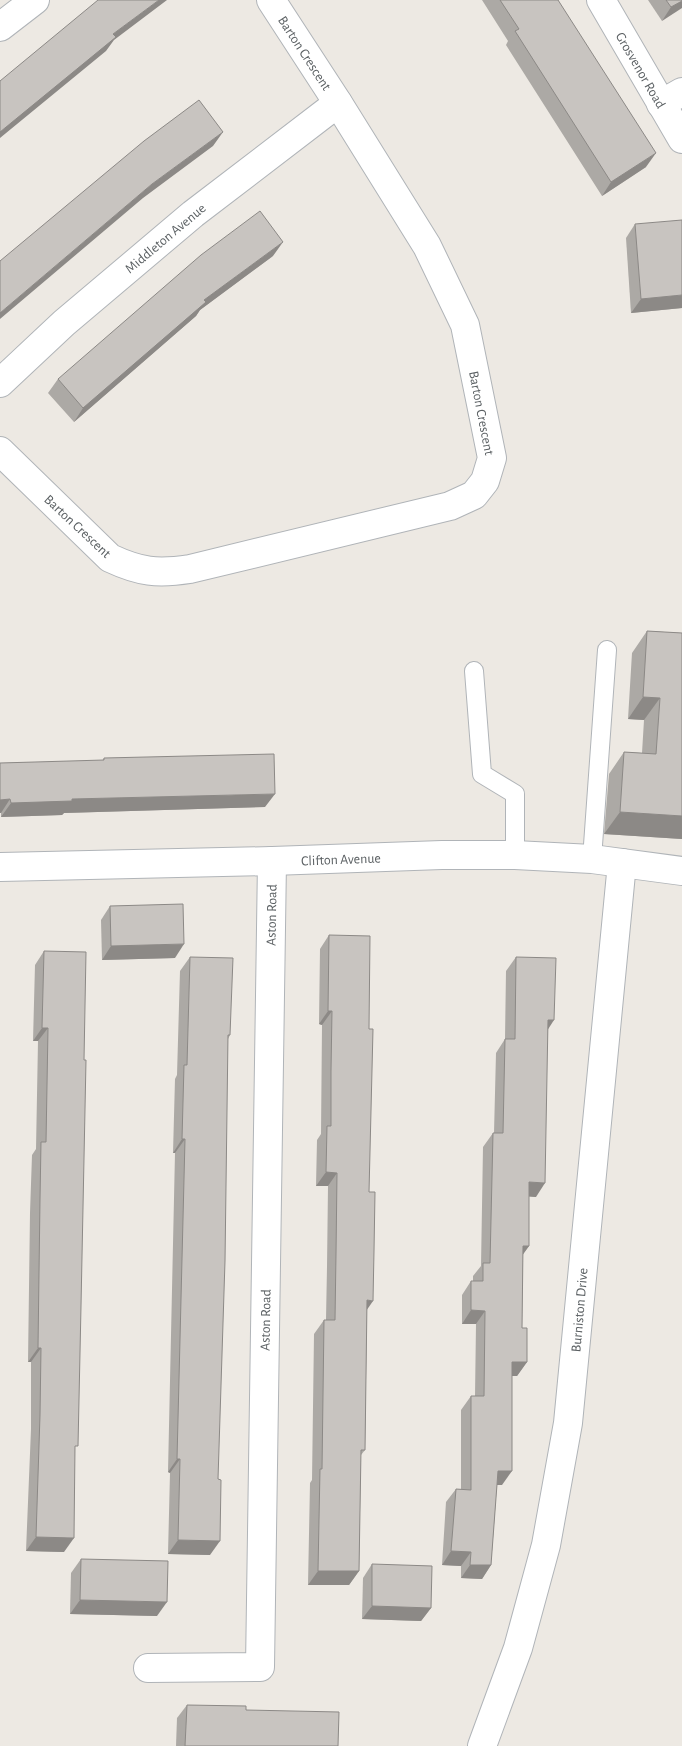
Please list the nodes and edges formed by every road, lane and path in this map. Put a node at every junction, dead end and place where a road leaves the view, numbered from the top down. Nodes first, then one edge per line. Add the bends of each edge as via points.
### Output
1 (35, 0) edge
2 (271, 0) edge
3 (601, 0) edge
4 (0, 27) edge
5 (671, 98) edge
6 (338, 103) junction
7 (682, 139) edge
8 (0, 382) edge
9 (0, 451) edge
10 (607, 650) dead end
11 (474, 671) dead end
12 (515, 855) junction
13 (592, 860) junction
14 (272, 861) junction
15 (622, 863) junction
16 (0, 867) edge
17 (682, 871) edge
18 (148, 1668) dead end
19 (482, 1746) edge

1 - 4 street
2 - 6 street, Barton Crescent
3 - 5 street, Grosvenor Road
5 - 7 street, Grosvenor Road
6 - 8 street, Middleton Avenue via 193,214
6 - 9 street, Barton Crescent via 427,246 465,325 492,458 485,481 474,495 450,506 190,569 147,571 110,558
10 - 13 lane
11 - 12 lane via 482,774 515,794
12 - 13 street, Clifton Avenue
12 - 14 street, Clifton Avenue
13 - 15 street, Clifton Avenue
14 - 16 street, Clifton Avenue
14 - 18 street, Aston Road via 260,1667
15 - 17 street, Clifton Avenue
15 - 19 street, Burniston Drive via 568,1422 546,1545 518,1648

